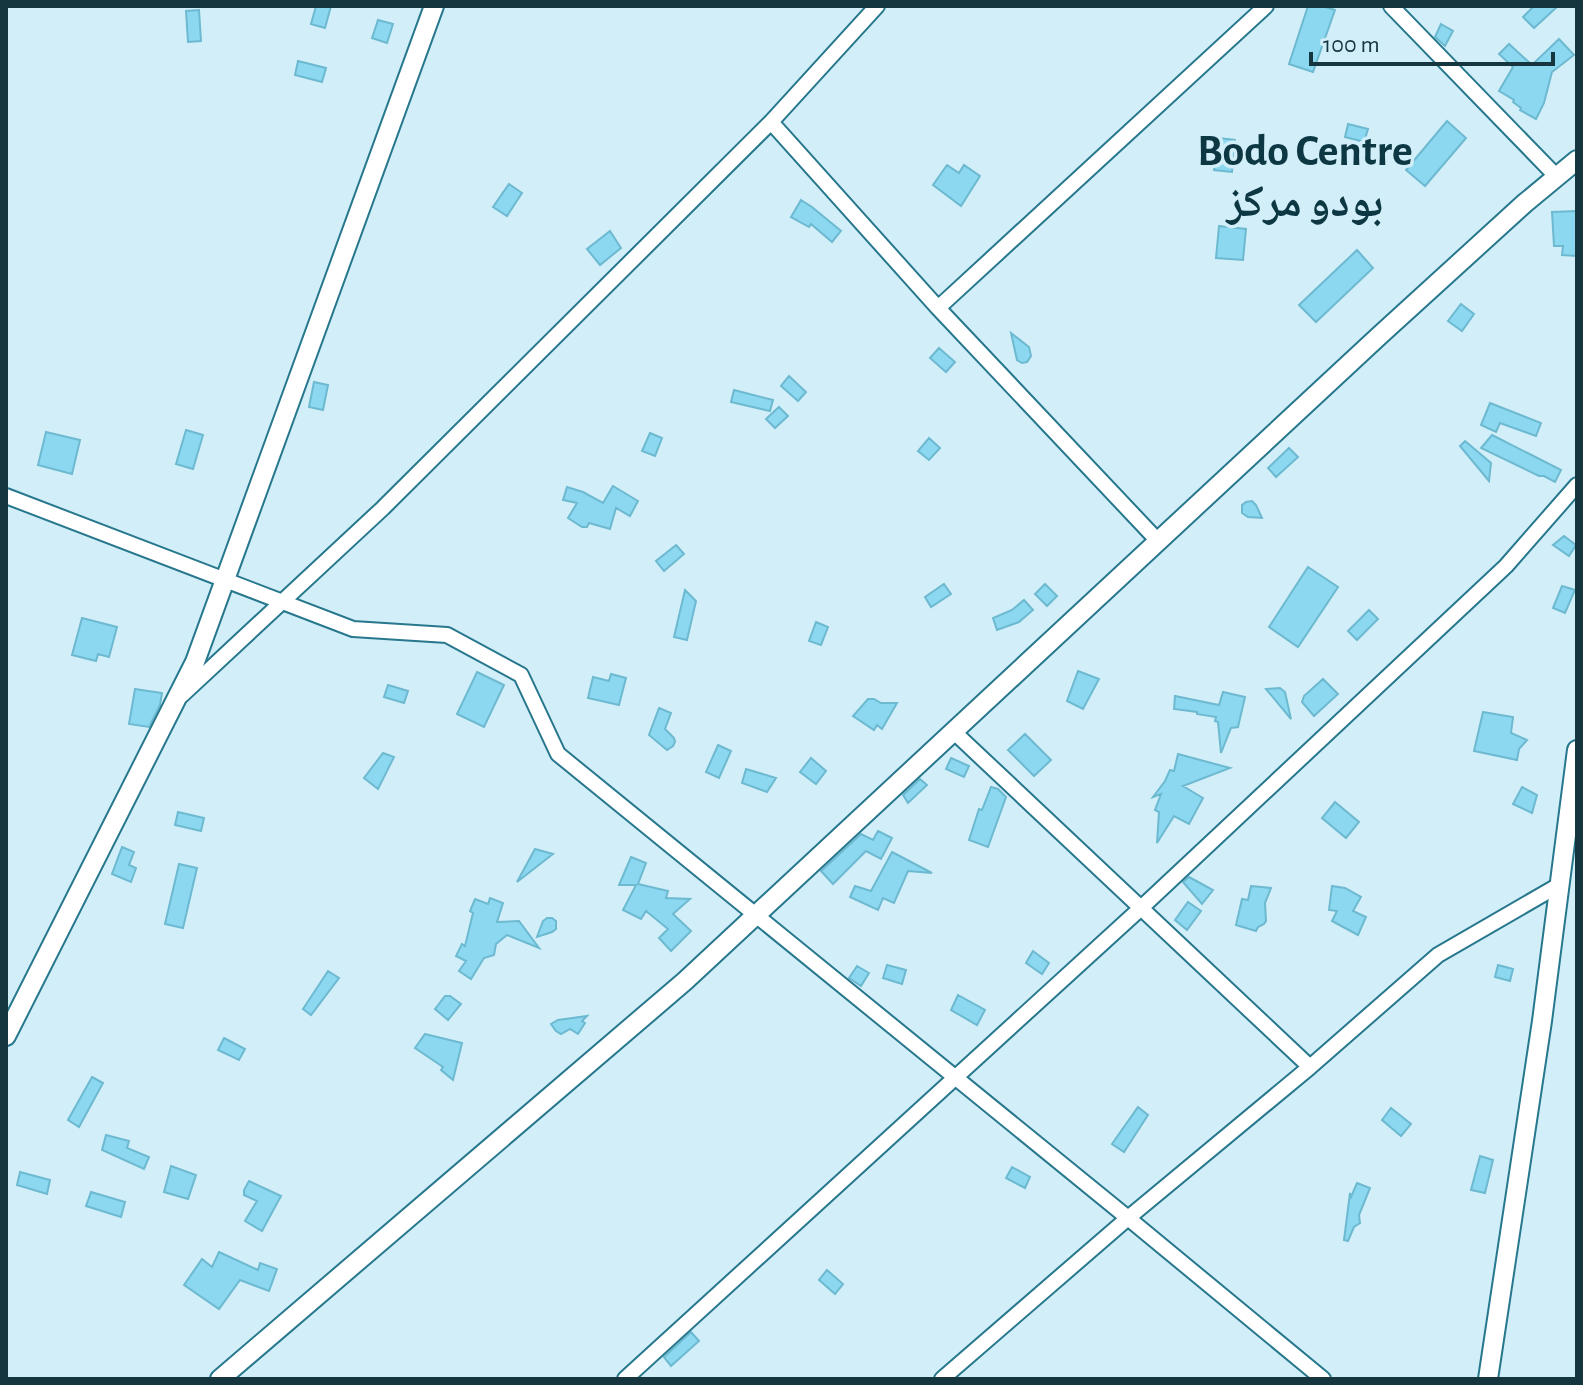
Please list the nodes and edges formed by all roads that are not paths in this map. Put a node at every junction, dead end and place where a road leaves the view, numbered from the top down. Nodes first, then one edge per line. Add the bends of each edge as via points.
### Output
1 (434, 6) edge
2 (877, 6) edge
3 (1266, 6) edge
4 (1391, 6) edge
5 (771, 122) junction
6 (1577, 160) edge
7 (1557, 177) junction
8 (938, 308) junction
9 (1577, 485) edge
10 (6, 496) edge
11 (1158, 541) junction
12 (225, 580) junction
13 (282, 602) junction
14 (176, 701) junction
15 (953, 731) junction
16 (1577, 750) edge
17 (1559, 885) junction
18 (1141, 908) junction
19 (757, 914) junction
20 (6, 1036) edge
21 (1310, 1067) junction
22 (955, 1078) junction
23 (1128, 1218) junction
24 (220, 1379) edge
25 (625, 1379) edge
26 (942, 1379) edge
27 (1323, 1379) edge
28 (1488, 1379) edge

1 - 12 street
2 - 5 street
3 - 8 street
4 - 7 street
5 - 8 street
5 - 13 street
6 - 7 street
7 - 11 street
8 - 11 street
9 - 18 street via 1506,566
10 - 12 street
11 - 15 street
12 - 13 street
12 - 14 street
13 - 14 street
13 - 19 street via 353,629 447,635 521,675 558,754
14 - 20 street
15 - 18 street
15 - 19 street
16 - 17 street
17 - 21 street via 1438,955
17 - 28 street
18 - 21 street
18 - 22 street
19 - 22 street
19 - 24 street
21 - 23 street
22 - 23 street
22 - 25 street
23 - 26 street
23 - 27 street

